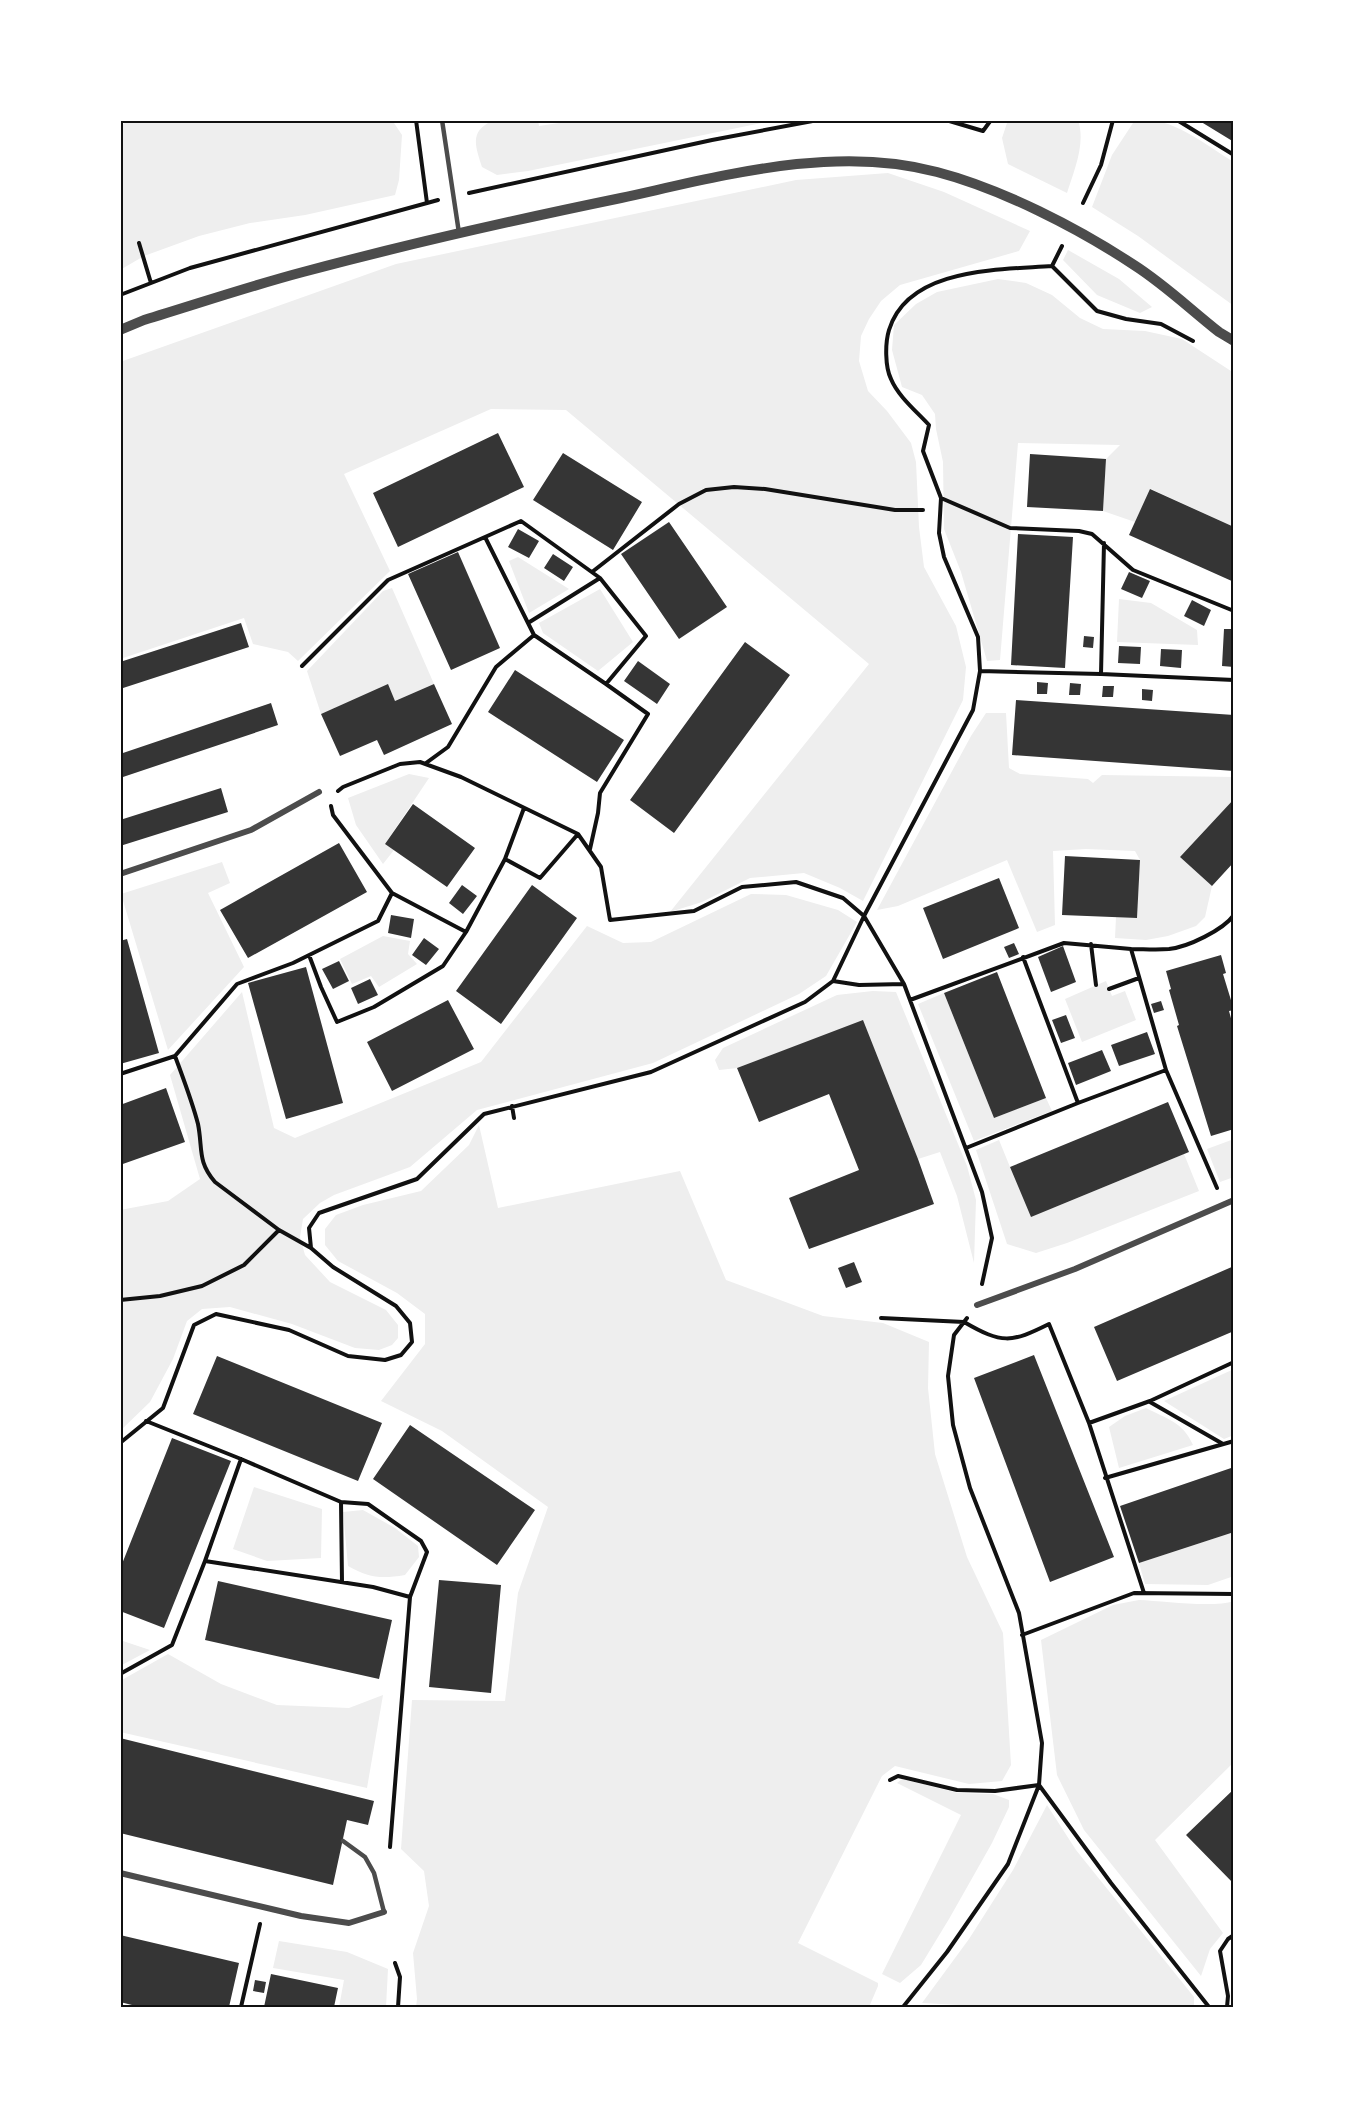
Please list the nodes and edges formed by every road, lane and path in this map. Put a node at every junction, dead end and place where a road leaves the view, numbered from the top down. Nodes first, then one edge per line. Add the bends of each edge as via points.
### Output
1 (416, 120) edge
2 (442, 120) edge
3 (818, 120) edge
4 (946, 120) edge
5 (991, 120) edge
6 (1113, 120) edge
7 (1177, 120) edge
8 (1234, 155) edge
9 (453, 196) junction
10 (427, 202) junction
11 (1083, 202) dead end
12 (459, 233) junction
13 (139, 243) dead end
14 (1062, 246) dead end
15 (1052, 266) junction
16 (152, 283) junction
17 (120, 295) edge
18 (120, 330) edge
19 (1234, 341) edge
20 (1199, 344) dead end
21 (941, 498) junction
22 (923, 510) dead end
23 (485, 537) junction
24 (1104, 543) junction
25 (592, 572) junction
26 (600, 578) junction
27 (1234, 611) edge
28 (528, 623) junction
29 (534, 635) junction
30 (302, 666) dead end
31 (980, 671) junction
32 (1101, 674) junction
33 (1234, 680) edge
34 (606, 684) junction
35 (426, 764) junction
36 (319, 792) dead end
37 (525, 808) junction
38 (578, 834) junction
39 (590, 850) junction
40 (505, 859) junction
41 (120, 874) edge
42 (392, 893) junction
43 (1234, 915) edge
44 (864, 916) junction
45 (1232, 922) edge
46 (466, 932) junction
47 (1091, 944) junction
48 (1131, 949) junction
49 (309, 955) junction
50 (1023, 957) junction
51 (1138, 978) junction
52 (833, 981) junction
53 (904, 984) junction
54 (1096, 986) dead end
55 (1109, 989) dead end
56 (910, 1000) junction
57 (175, 1056) junction
58 (1166, 1070) junction
59 (120, 1074) edge
60 (1078, 1103) junction
61 (512, 1106) junction
62 (514, 1118) dead end
63 (966, 1148) junction
64 (1219, 1192) dead end
65 (1234, 1200) edge
66 (279, 1230) junction
67 (312, 1248) junction
68 (989, 1254) dead end
69 (120, 1300) edge
70 (977, 1305) dead end
71 (881, 1318) dead end
72 (964, 1322) junction
73 (1234, 1362) edge
74 (1150, 1401) junction
75 (146, 1421) junction
76 (1089, 1423) junction
77 (1234, 1441) edge
78 (120, 1443) edge
79 (1223, 1444) junction
80 (241, 1459) junction
81 (1105, 1478) junction
82 (341, 1502) junction
83 (205, 1561) junction
84 (342, 1582) junction
85 (1144, 1593) junction
86 (1234, 1594) edge
87 (410, 1597) junction
88 (1023, 1635) junction
89 (120, 1674) edge
90 (890, 1780) dead end
91 (1039, 1785) junction
92 (343, 1841) dead end
93 (390, 1847) dead end
94 (120, 1874) edge
95 (384, 1912) joint
96 (260, 1924) dead end
97 (1234, 1935) edge
98 (395, 1963) dead end
99 (241, 2007) edge
100 (398, 2007) edge
101 (903, 2007) edge
102 (1209, 2007) edge
103 (1227, 2007) edge

1 - 10 path
2 - 9 lane
3 - 9 path
4 - 5 path via 983,131
6 - 11 path via 1101,165
7 - 8 path
9 - 10 path
9 - 12 lane
10 - 16 path via 190,268
12 - 18 street via 301,272
12 - 19 street via 728,175 825,161 881,162 937,172 993,191 1047,216 1135,265
13 - 16 path
14 - 15 path
15 - 20 path via 1097,311 1126,320 1161,324
15 - 21 path via 976,272 938,280 916,292 892,320 885,342 890,378 929,425 923,451
16 - 17 path
21 - 24 path via 1010,528 1079,531
21 - 31 path via 939,533 944,557 978,637
22 - 25 path via 895,510 765,489 706,490 678,504
23 - 25 path via 521,521
23 - 28 path
23 - 30 path via 388,580
24 - 27 path via 1132,570
24 - 32 path
25 - 26 path
26 - 28 path
26 - 34 path via 646,636
28 - 29 path
29 - 34 path
29 - 35 path via 496,667 448,747
31 - 32 path
31 - 44 path via 973,710
32 - 33 path
34 - 39 path via 648,714 600,793
35 - 37 path
35 - 42 path via 400,764 344,787 332,798 333,815
36 - 41 street via 251,830
37 - 38 path
37 - 40 path
38 - 39 path
38 - 40 path via 540,878
39 - 44 path via 601,867 610,920 694,911 742,887 796,882 843,898
40 - 46 path
42 - 46 path
42 - 49 path via 378,921
43 - 45 path
44 - 52 path
44 - 53 path
45 - 48 path via 1201,939 1170,948
46 - 49 path via 443,966 374,1007 337,1022
47 - 48 path
47 - 50 path via 1064,943
47 - 54 path
48 - 51 path
49 - 57 path via 237,984
50 - 56 path
50 - 60 path
51 - 55 path
51 - 58 path
52 - 53 path
52 - 61 path via 805,1002 651,1072
53 - 56 path
56 - 63 path
57 - 59 path
57 - 66 path via 198,1125 202,1162 207,1172
58 - 60 path
58 - 64 path
60 - 63 path
61 - 62 path
61 - 67 path via 484,1114 417,1179 319,1213 309,1228
63 - 68 path via 982,1192 992,1238
65 - 70 street via 1075,1269
66 - 67 path
66 - 69 path via 244,1265 202,1286
67 - 75 path via 333,1267 396,1306 410,1323 412,1342 401,1354 385,1360 348,1356 289,1330 216,1314 194,1325 163,1408
71 - 72 path
72 - 76 path via 1006,1339 1017,1339 1050,1324
72 - 88 path via 954,1335 948,1376 953,1425 970,1488
73 - 74 path
74 - 76 path
74 - 79 path
75 - 78 path
75 - 80 path
76 - 81 path
77 - 79 path
79 - 81 path
80 - 82 path
80 - 83 path
81 - 85 path
82 - 84 path
82 - 87 path via 368,1504 421,1541 426,1552
83 - 84 path
83 - 89 path via 172,1645
84 - 87 path
85 - 86 path
85 - 88 path via 1134,1593
87 - 93 path
88 - 91 path via 1042,1743
90 - 91 path via 898,1776 957,1790 995,1791
91 - 101 path via 1008,1864
91 - 102 path via 1110,1883
92 - 95 lane via 365,1857 374,1873
94 - 95 street via 301,1916 350,1923
96 - 99 path
97 - 103 path via 1220,1951
98 - 100 path via 400,1977

